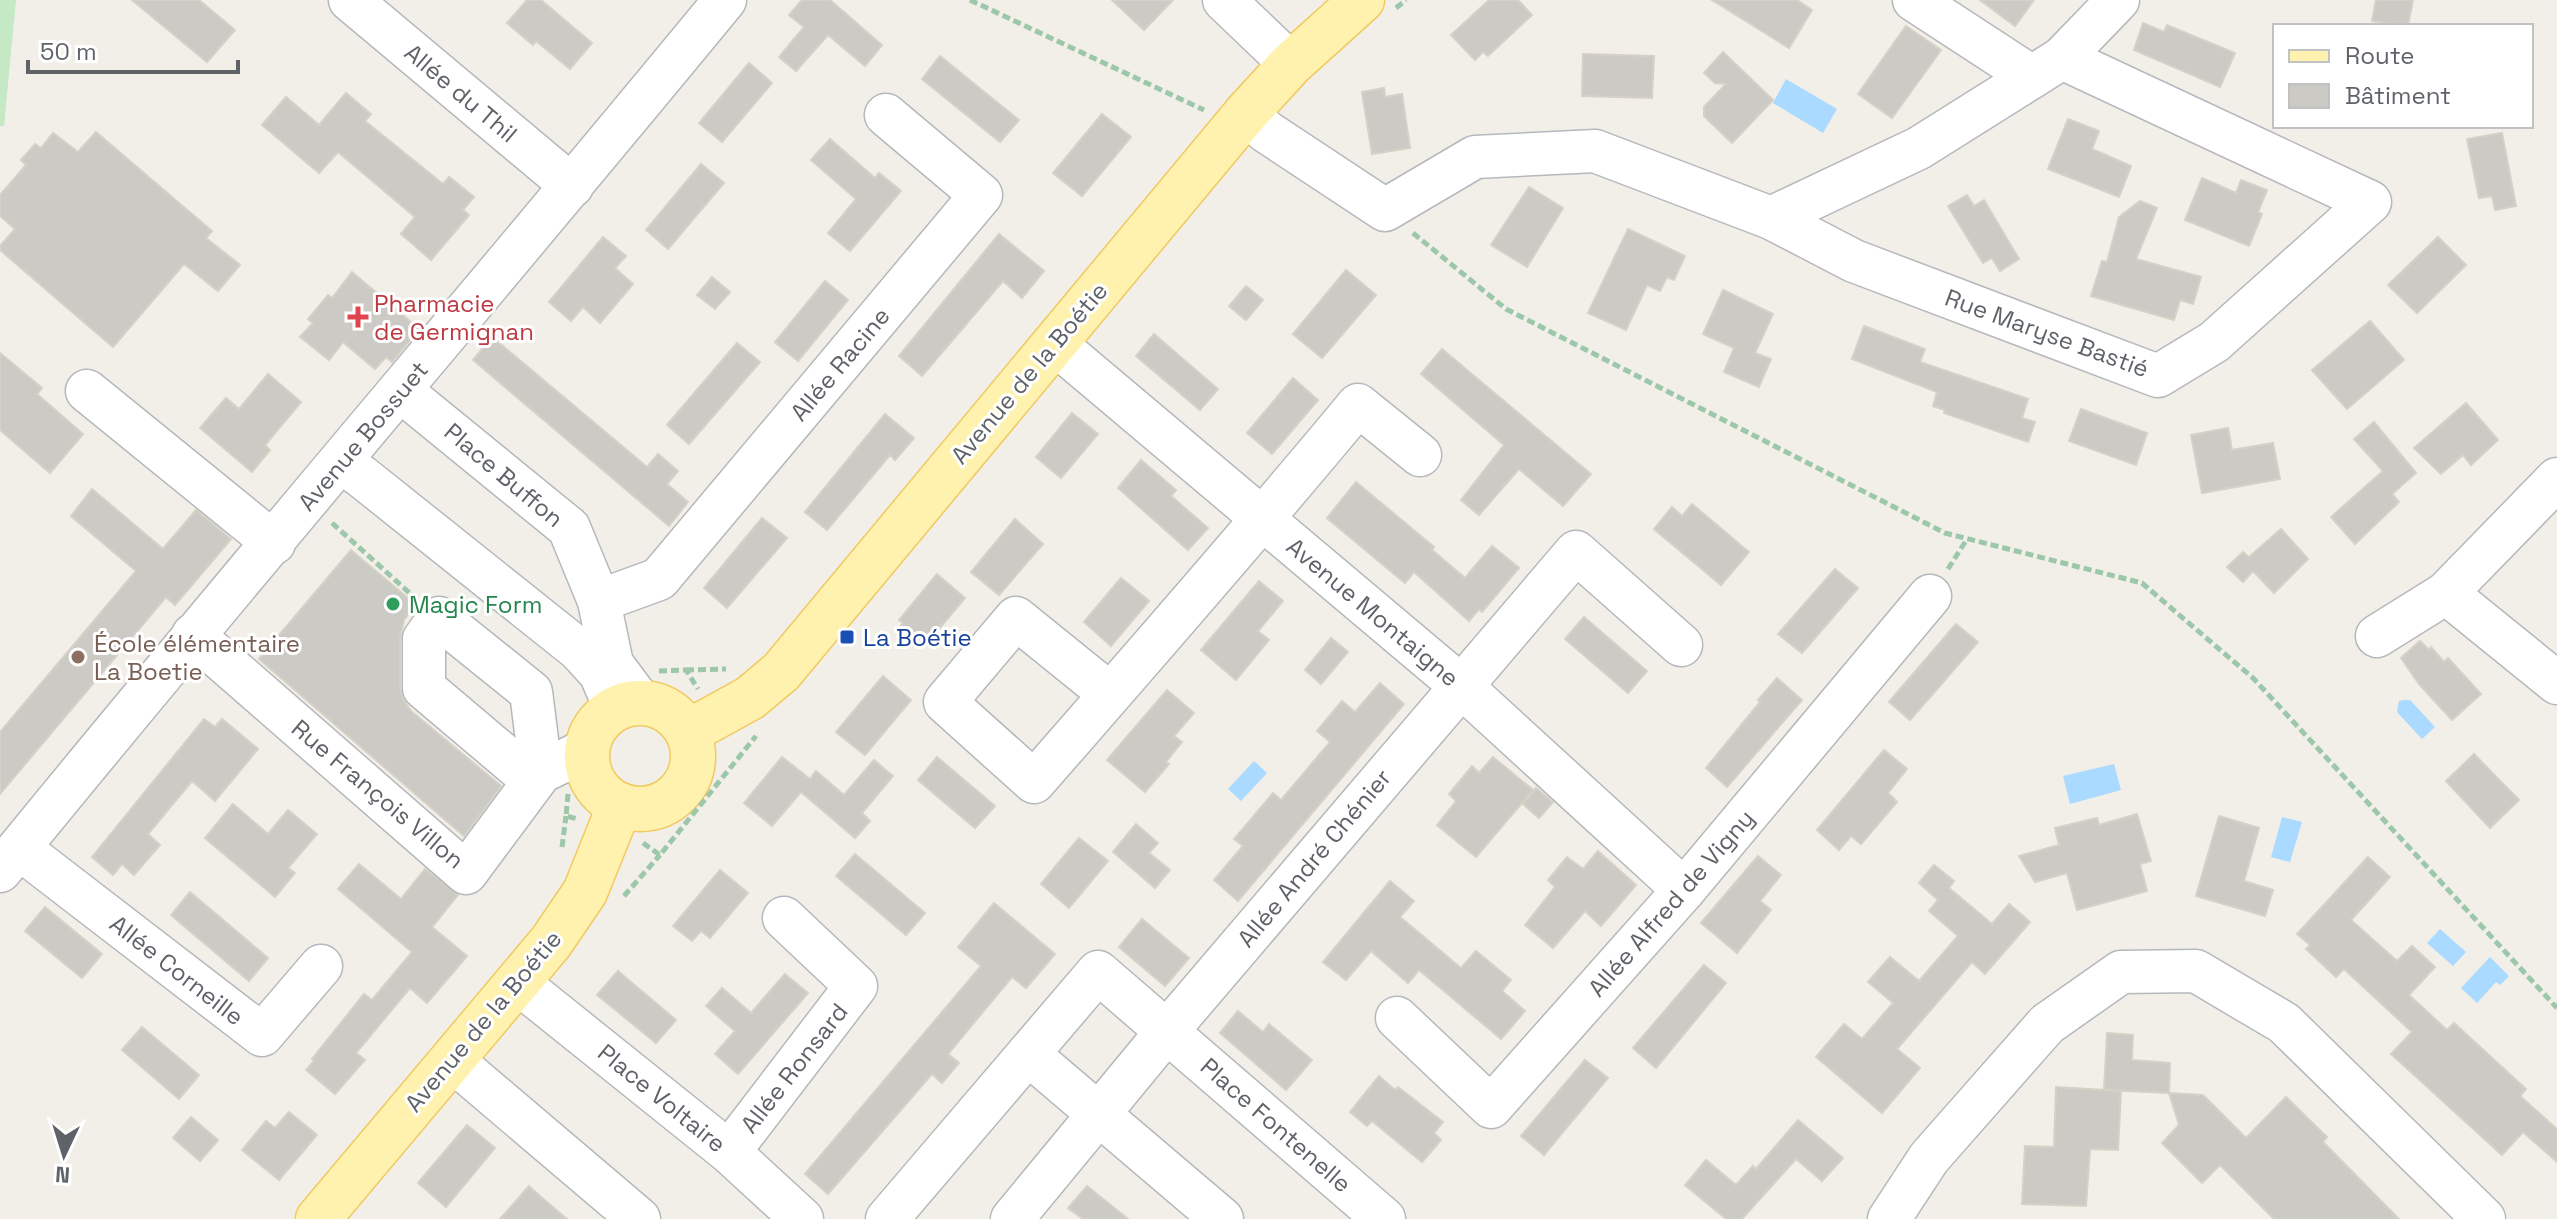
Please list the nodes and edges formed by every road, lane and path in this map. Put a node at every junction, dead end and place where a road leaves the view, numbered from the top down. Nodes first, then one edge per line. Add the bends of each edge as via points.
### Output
1 (350, 0) edge
2 (725, 0) edge
3 (970, 0) edge
4 (1224, 0) edge
5 (1362, 0) edge
6 (1914, 0) edge
7 (2118, 0) edge
8 (1291, 64) junction
9 (2047, 68) junction
10 (886, 115) dead end
11 (1239, 121) junction
12 (572, 186) junction
13 (1385, 210) junction
14 (1771, 218) junction
15 (1054, 343) junction
16 (87, 391) dead end
17 (401, 391) junction
18 (1420, 455) dead end
19 (341, 463) junction
20 (2557, 479) edge
21 (1264, 518) junction
22 (327, 519) dead end
23 (274, 543) junction
24 (2446, 593) junction
25 (1930, 596) dead end
26 (599, 601) junction
27 (439, 618) junction
28 (193, 635) junction
29 (2377, 636) dead end
30 (1681, 645) dead end
31 (2557, 683) edge
32 (1461, 686) junction
33 (1110, 694) dead end
34 (628, 698) junction
35 (701, 724) junction
36 (558, 765) junction
37 (616, 816) junction
38 (9, 860) edge
39 (1684, 890) junction
40 (784, 918) dead end
41 (321, 966) dead end
42 (517, 982) junction
43 (2557, 1008) edge
44 (1397, 1018) dead end
45 (1168, 1030) junction
46 (1028, 1054) junction
47 (452, 1060) junction
48 (1098, 1115) junction
49 (729, 1152) junction
50 (318, 1219) edge
51 (639, 1219) edge
52 (802, 1219) edge
53 (887, 1219) edge
54 (1012, 1219) edge
55 (1222, 1219) edge
56 (1384, 1219) edge
57 (1889, 1219) edge
58 (2484, 1219) edge

1 - 12 street, Allée du Thil
2 - 12 street, Avenue Bossuet
3 - 11 path via 1215,115
4 - 8 street
5 - 8 main road, Avenue de la Boétie
6 - 9 street
7 - 9 street
8 - 11 main road, Avenue de la Boétie
9 - 14 street via 1919,148
9 - 14 street, Rue Maryse Bastié via 2370,202 2214,342 2158,376 1854,261
10 - 26 street, Allée Racine via 981,195 659,579
11 - 13 street via 1267,132
11 - 15 main road, Avenue de la Boétie
12 - 17 street, Avenue Bossuet
13 - 14 street via 1475,157 1595,151
13 - 43 path via 1506,309 1945,533 2142,583 2253,678
15 - 21 street, Avenue Montaigne
15 - 35 main road, Avenue de la Boétie via 781,672 750,698
16 - 23 street
17 - 19 street, Avenue Bossuet
17 - 26 street, Place Buffon via 569,528
18 - 21 street via 1358,405
19 - 23 street, Avenue Bossuet
19 - 34 street via 579,650
20 - 24 street
21 - 32 street, Avenue Montaigne
21 - 33 street
22 - 27 path
23 - 28 street, Avenue Bossuet
24 - 29 street
24 - 31 street
25 - 39 street, Allée Alfred de Vigny
26 - 34 street, Place Buffon via 612,664
27 - 36 street via 531,692
27 - 36 street via 424,639 424,688
28 - 36 street, Rue François Villon via 466,873
28 - 38 street, Avenue Bossuet
30 - 32 street, Allée André Chénier via 1576,552
32 - 39 street, Avenue Montaigne
32 - 45 street, Allée André Chénier
34 - 35 main road
34 - 35 path via 639,674 686,670
34 - 36 main road
35 - 37 main road via 692,768 679,792 656,807
35 - 37 path via 744,751 660,855
36 - 37 main road via 588,766
36 - 37 path via 566,816
37 - 42 main road, Avenue de la Boétie via 585,892
38 - 41 street, Allée Corneille via 262,1035
39 - 44 street, Allée Alfred de Vigny via 1491,1107
40 - 49 street, Allée Ronsard via 856,986
42 - 47 main road, Avenue de la Boétie
42 - 49 street, Place Voltaire
45 - 46 street, Place Fontenelle via 1098,972
45 - 48 street, Allée André Chénier
45 - 56 street, Place Fontenelle
46 - 48 street
46 - 53 street
47 - 50 main road, Avenue de la Boétie
47 - 51 street
48 - 54 street, Allée André Chénier
48 - 55 street
49 - 52 street, Place Voltaire
57 - 58 street via 1929,1158 2047,1024 2121,972 2196,971 2284,1023

